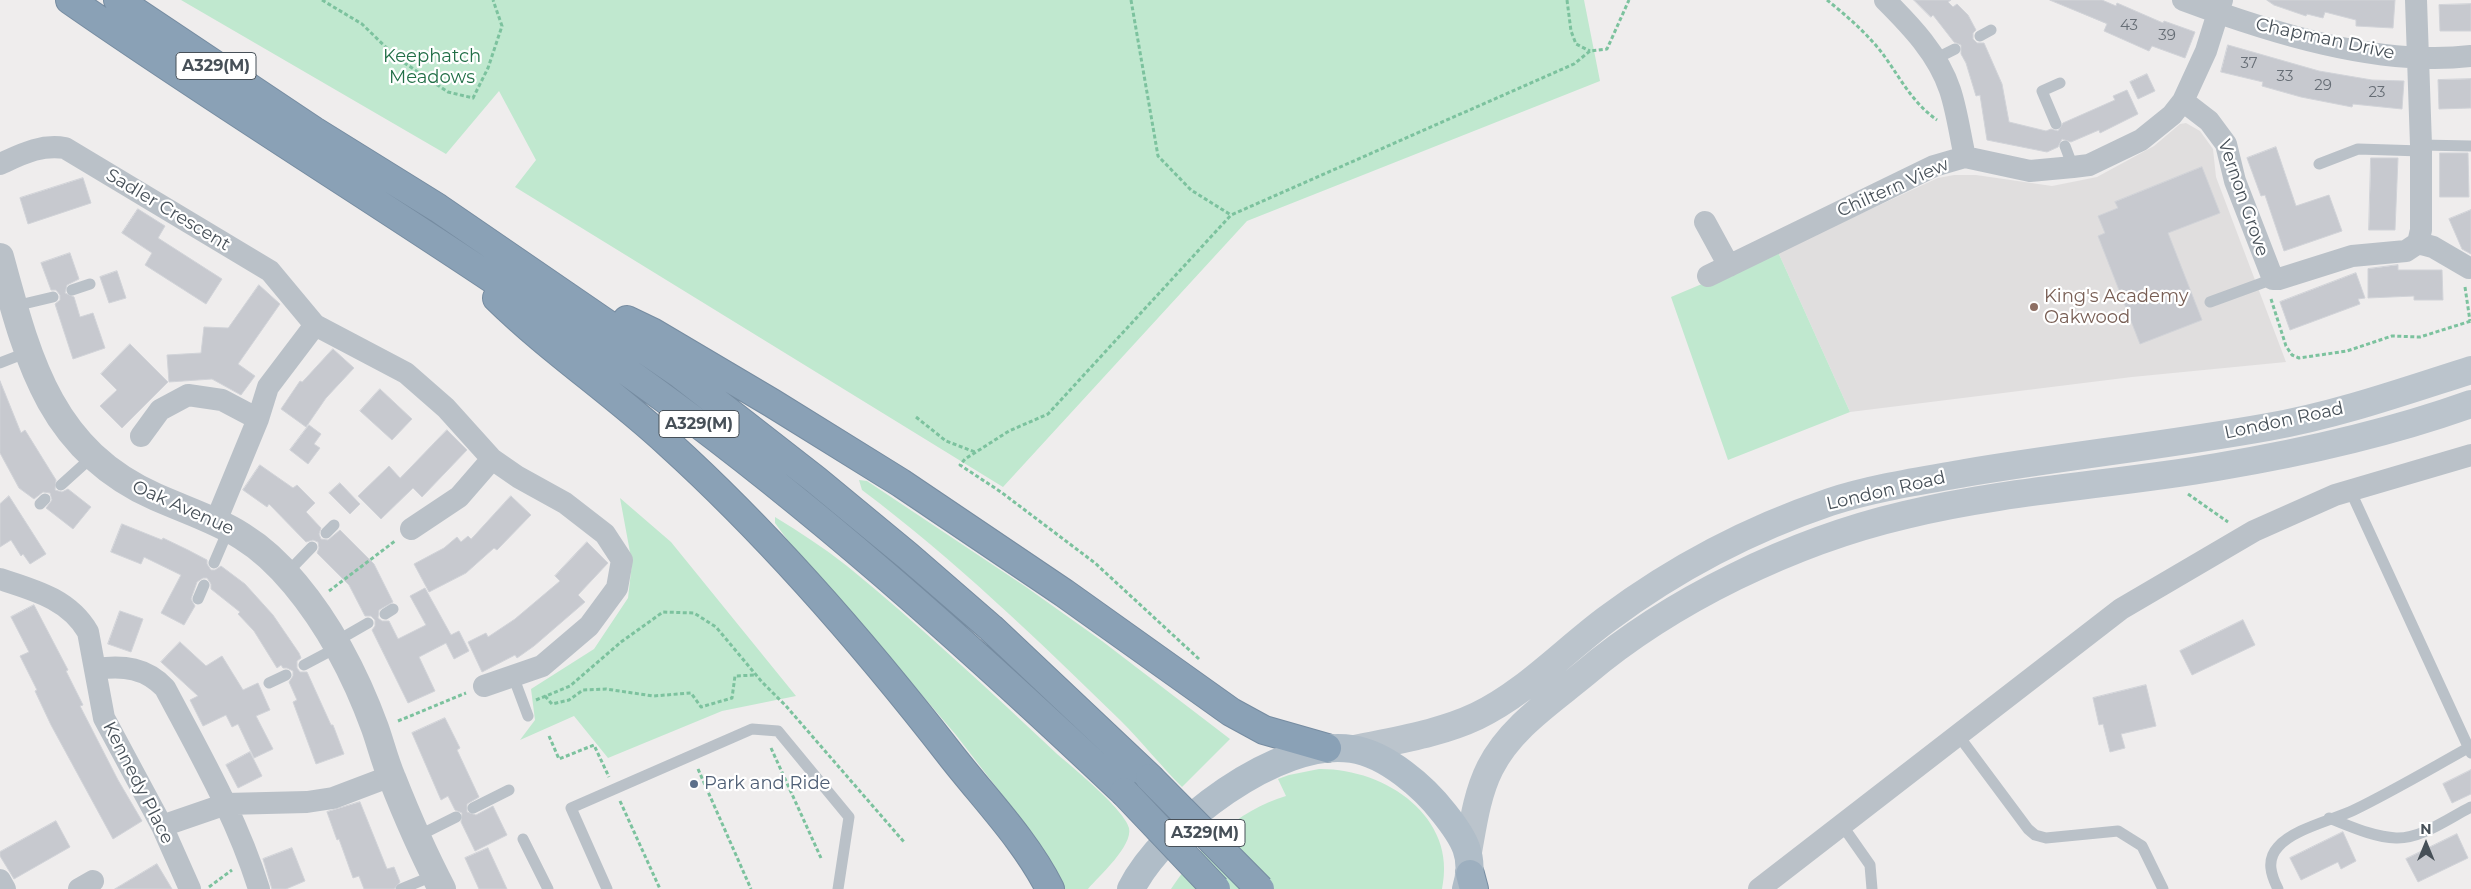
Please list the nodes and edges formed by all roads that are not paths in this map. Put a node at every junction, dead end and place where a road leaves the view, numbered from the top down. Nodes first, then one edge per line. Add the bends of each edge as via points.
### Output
1 (70, 0) edge
2 (118, 0) edge
3 (1885, 0) edge
4 (2183, 0) edge
5 (2416, 0) edge
6 (2221, 6) edge
7 (1992, 30) dead end
8 (1980, 36) dead end
9 (2471, 56) edge
10 (2417, 58) junction
11 (2060, 83) dead end
12 (2183, 101) junction
13 (2056, 124) dead end
14 (2065, 146) dead end
15 (2471, 146) edge
16 (1962, 147) junction
17 (2421, 148) junction
18 (0, 164) edge
19 (2319, 164) dead end
20 (2073, 167) junction
21 (1705, 222) dead end
22 (2418, 243) junction
23 (446, 248) junction
24 (1729, 266) junction
25 (2465, 266) road end
26 (2, 272) edge
27 (1708, 276) dead end
28 (2273, 279) junction
29 (90, 284) dead end
30 (557, 288) junction
31 (72, 290) dead end
32 (53, 297) dead end
33 (2210, 302) dead end
34 (15, 306) junction
35 (315, 325) junction
36 (30, 351) junction
37 (0, 364) edge
38 (2471, 370) edge
39 (2471, 404) edge
40 (258, 419) junction
41 (141, 436) dead end
42 (2471, 455) edge
43 (92, 457) junction
44 (492, 459) junction
45 (61, 485) dead end
46 (2350, 490) junction
47 (223, 524) junction
48 (411, 529) road end
49 (312, 547) dead end
50 (214, 563) dead end
51 (286, 574) junction
52 (0, 579) edge
53 (204, 585) dead end
54 (198, 599) dead end
55 (368, 623) dead end
56 (336, 644) junction
57 (304, 665) dead end
58 (96, 669) junction
59 (286, 675) dead end
60 (513, 676) junction
61 (269, 683) dead end
62 (484, 686) road end
63 (526, 711) road end
64 (1958, 735) junction
65 (1328, 748) junction
66 (1355, 749) junction
67 (2470, 750) edge
68 (391, 776) junction
69 (509, 790) dead end
70 (226, 804) junction
71 (473, 808) dead end
72 (2471, 808) edge
73 (456, 817) dead end
74 (2329, 818) junction
75 (1842, 825) junction
76 (162, 826) junction
77 (416, 837) junction
78 (523, 839) dead end
79 (1470, 876) edge
80 (0, 880) edge
81 (438, 882) edge
82 (5, 889) edge
83 (190, 889) edge
84 (259, 889) edge
85 (401, 889) edge
86 (548, 889) edge
87 (607, 889) edge
88 (838, 889) edge
89 (1050, 889) edge
90 (1131, 889) edge
91 (1216, 889) edge
92 (1260, 889) edge
93 (1759, 889) edge
94 (1872, 889) edge
95 (2163, 889) edge
96 (2278, 889) edge

1 - 23 highway, A329(M) via 192,84
2 - 30 highway, A329(M)
3 - 16 street via 1945,54
4 - 6 street, Chapman Drive
5 - 10 street
6 - 10 street, Chapman Drive via 2254,24 2349,48
6 - 12 street, Chiltern View via 2206,51
7 - 8 lane
9 - 10 street, Chapman Drive
10 - 17 street
11 - 13 lane via 2042,91
12 - 20 street, Chiltern View via 2172,115 2141,140 2088,165
12 - 28 street, Vernon Grove via 2210,121 2226,144 2235,181
14 - 20 lane
15 - 17 lane
16 - 20 street, Chiltern View via 2030,171
16 - 24 street, Chiltern View via 1934,166
17 - 19 lane via 2358,149
17 - 22 street via 2421,230
18 - 35 street, Sadler Crescent via 38,148 66,148 270,271
21 - 24 street
22 - 25 street via 2433,247
22 - 28 street, Vernon Grove via 2406,252 2352,256
23 - 89 highway, A329(M) via 527,327 668,443 777,552 917,711 1013,833
23 - 91 highway, A329(M), bridge via 631,375 763,474 921,605 1124,792
24 - 27 street, Chiltern View
26 - 34 street, Oak Avenue
28 - 33 lane
29 - 31 lane
30 - 65 highway, A329(M) via 652,332 901,483 1057,588 1237,716 1264,730
30 - 92 highway, A329(M), bridge via 680,374 860,516 991,628 1150,778
32 - 34 lane
34 - 36 street, Oak Avenue
35 - 40 street via 268,387
35 - 44 street, Sadler Crescent via 406,373 446,408
36 - 37 lane
36 - 43 street, Oak Avenue via 52,406 73,437
38 - 66 main road, London Road via 2270,427 2017,464 1887,488 1831,502 1759,530 1668,577 1578,641 1513,695 1477,716 1425,734
39 - 79 main road, London Road via 2416,424 2217,467 2001,496 1906,514 1845,532 1747,570 1619,645 1507,741 1490,767 1479,795
40 - 41 street via 222,400 188,395 160,410
40 - 47 street
42 - 46 street
43 - 45 lane
43 - 47 street, Oak Avenue via 108,471 139,489
44 - 48 street via 459,497
44 - 60 street, Sadler Crescent via 572,508 605,534 622,560 617,588 589,626 542,666
46 - 64 street via 2243,538 2121,610
46 - 67 lane
47 - 50 lane
47 - 51 street, Oak Avenue via 268,556
49 - 51 lane
51 - 56 street, Oak Avenue via 323,620
52 - 58 street, Kennedy Place via 61,602 73,612 88,632
53 - 54 lane
55 - 56 lane
56 - 57 lane
56 - 68 street, Oak Avenue via 367,706
58 - 70 street via 129,668 154,676 166,688
58 - 76 street, Kennedy Place via 104,718
59 - 61 lane
60 - 62 street, Sadler Crescent
60 - 63 lane
64 - 75 street
64 - 95 lane via 2035,835 2046,838 2118,831 2142,846
65 - 66 main road
65 - 90 main road via 1277,764 1210,802 1169,837
66 - 79 main road via 1398,770 1425,791 1457,830
67 - 74 lane via 2351,811
68 - 70 street via 333,798 307,802
68 - 77 street, Oak Avenue
69 - 71 lane
70 - 76 street
70 - 84 street
72 - 74 lane via 2419,833 2397,838 2366,832
73 - 77 lane
74 - 96 lane via 2278,846 2270,860 2272,877
75 - 93 street
75 - 94 lane via 1870,864
76 - 83 street, Kennedy Place
77 - 81 street, Oak Avenue
78 - 86 lane
80 - 82 street
81 - 85 lane
87 - 88 lane via 571,808 752,729 778,731 849,817

